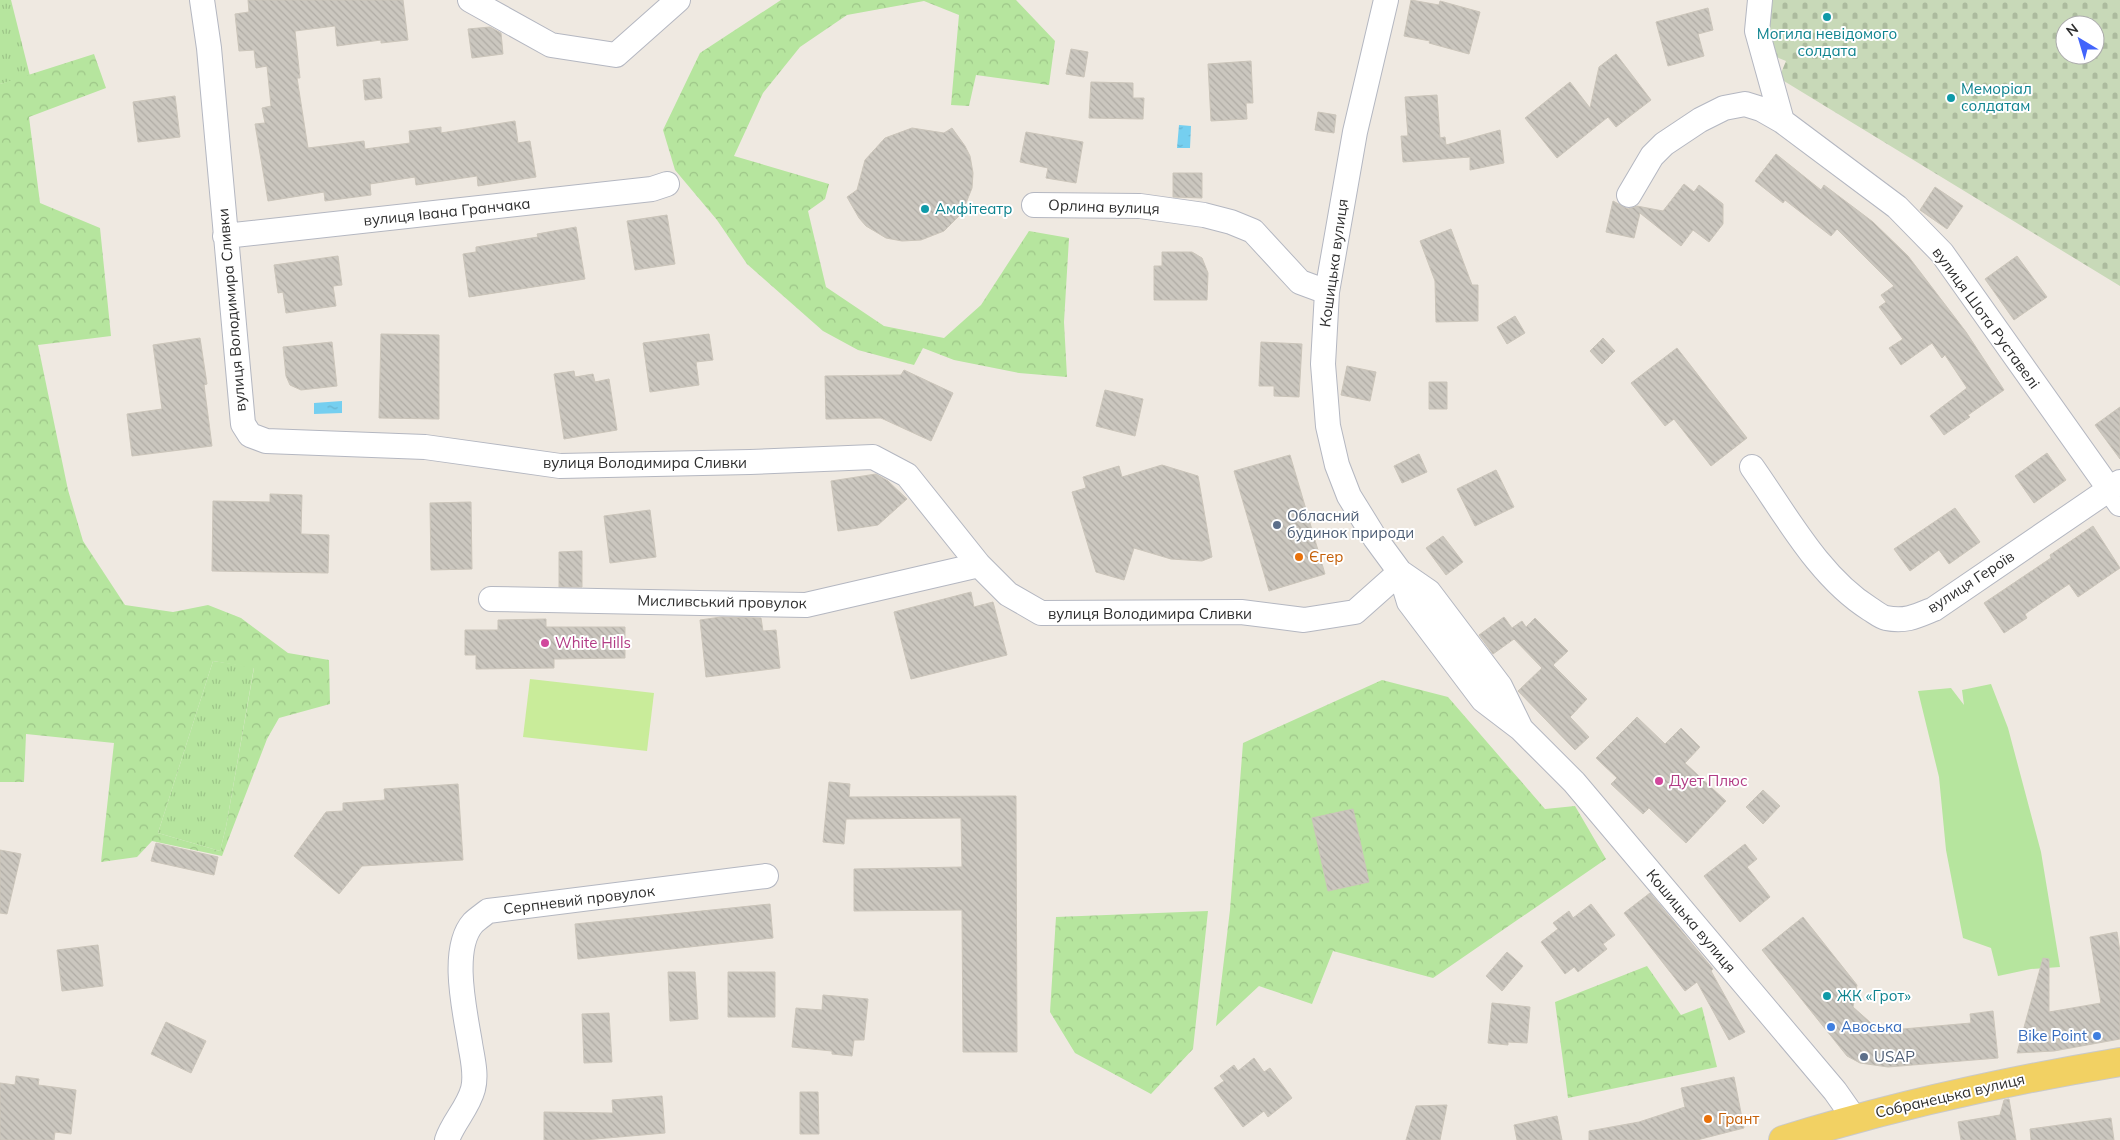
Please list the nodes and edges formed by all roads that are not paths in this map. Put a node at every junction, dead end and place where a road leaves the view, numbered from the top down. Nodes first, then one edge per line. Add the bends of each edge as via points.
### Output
1 (202, 0) edge
2 (470, 0) edge
3 (678, 0) edge
4 (1386, 0) edge
5 (1760, 0) edge
6 (1782, 121) junction
7 (667, 184) dead end
8 (1629, 195) dead end
9 (1034, 205) dead end
10 (225, 236) junction
11 (1327, 292) junction
12 (1752, 467) dead end
13 (2116, 492) edge
14 (979, 565) junction
15 (1400, 572) junction
16 (491, 599) dead end
17 (766, 876) dead end
18 (2120, 1062) edge
19 (1854, 1118) junction
20 (447, 1140) edge
21 (1783, 1140) edge

1 - 10 street, вулиця Володимира Сливки
2 - 3 street via 551,45 616,55
4 - 11 street, Кошицька вулиця via 1355,132
5 - 6 street via 1756,31
6 - 8 street, вулиця Шота Руставелі via 1744,104 1724,108 1664,144 1652,156
6 - 13 street, вулиця Шота Руставелі via 1897,208 1942,253
7 - 10 street, вулиця Івана Гранчака via 652,189
9 - 11 street, Орлина вулиця via 1140,206 1231,222 1253,230 1300,282
10 - 14 street, вулиця Володимира Сливки via 243,424 250,435 266,441 425,447 560,466 874,457 907,475
11 - 15 street, Кошицька вулиця via 1323,364 1328,426 1337,465 1349,496
12 - 13 street, вулиця Героїв via 1818,562 1862,604 1884,618 1910,619 1934,609
14 - 15 street, вулиця Володимира Сливки via 1008,594 1041,613 1241,612 1304,620 1355,612
14 - 16 street, Мисливський провулок via 806,605
15 - 19 street, Кошицька вулиця via 1409,602 1483,700 1521,729 1574,782 1835,1091
17 - 20 street, Серпневий провулок via 488,911 473,923 466,935 461,957 462,1000 474,1065 473,1088
18 - 19 main road, Собранецька вулиця via 2035,1076
19 - 21 main road, Собранецька вулиця

